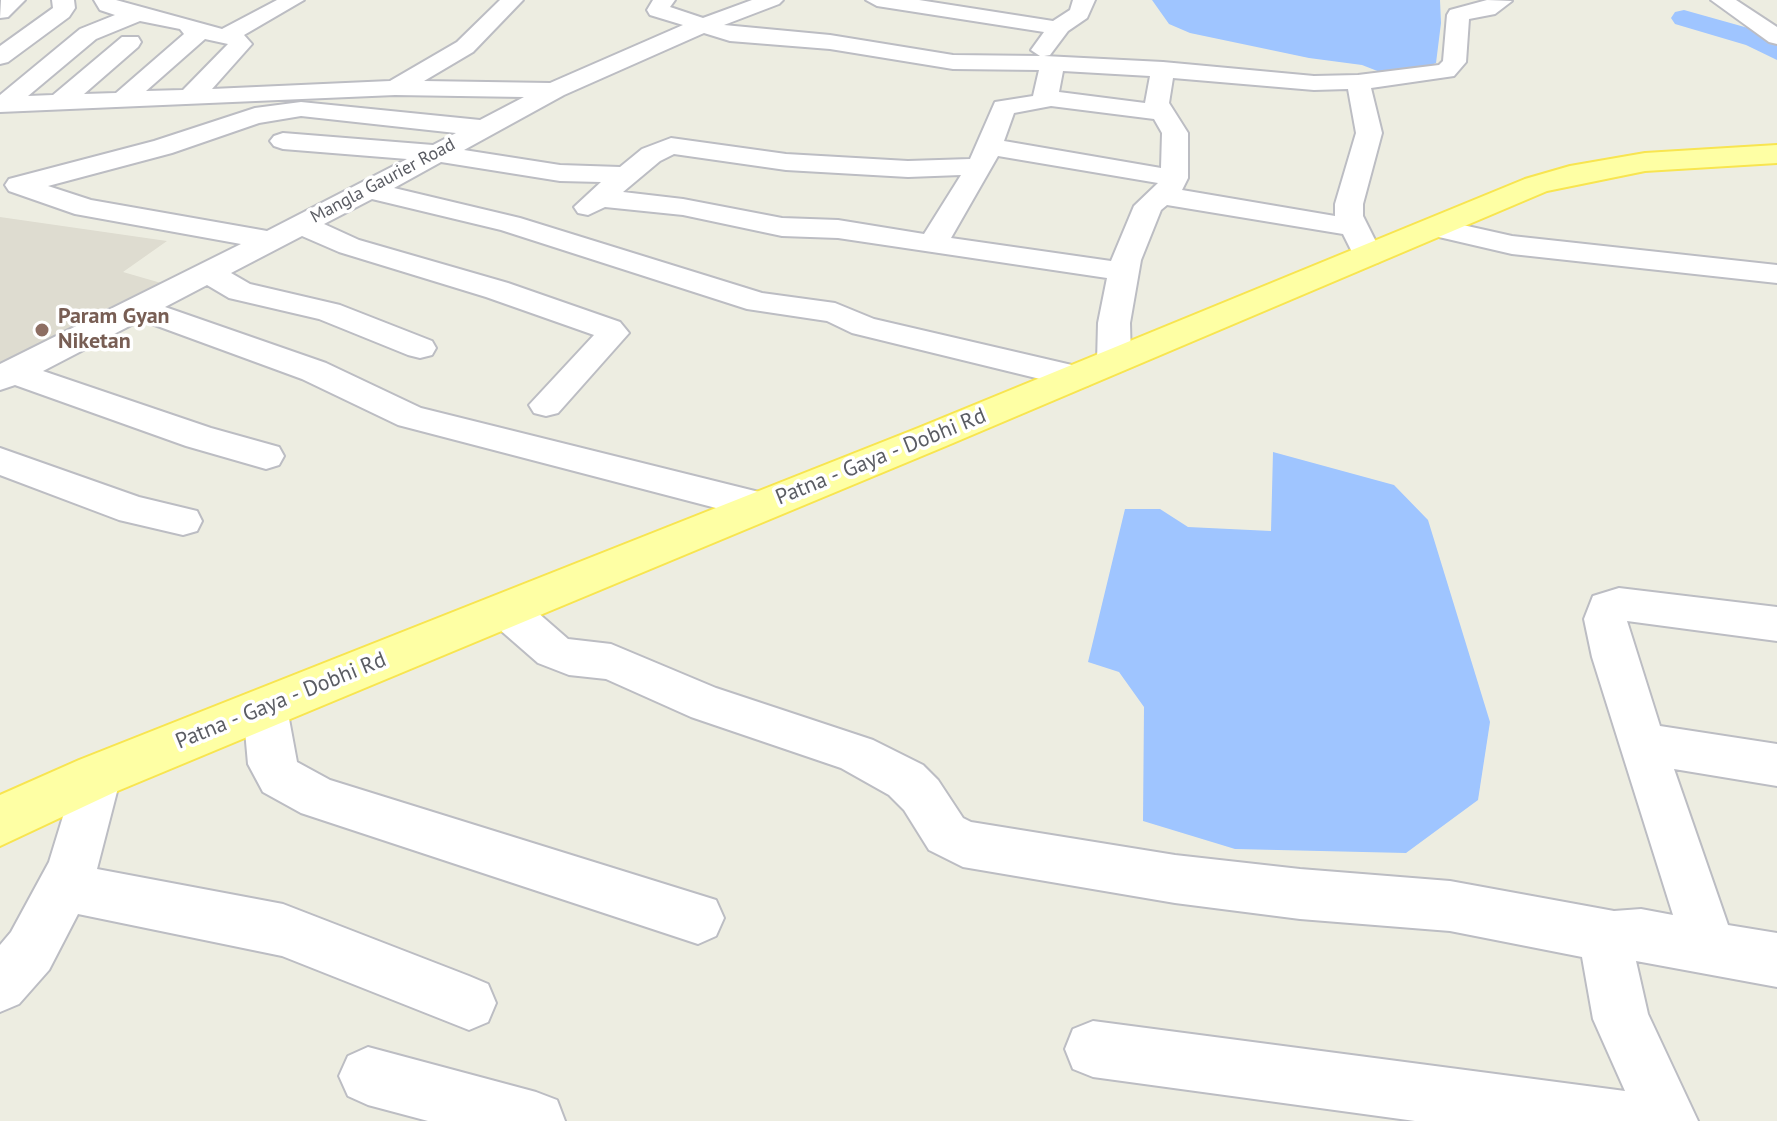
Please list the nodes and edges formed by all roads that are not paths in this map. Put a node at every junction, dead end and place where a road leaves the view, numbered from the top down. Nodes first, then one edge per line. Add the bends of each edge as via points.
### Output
1 (14, 0) edge
2 (63, 0) edge
3 (105, 0) edge
4 (293, 0) edge
5 (512, 0) edge
6 (664, 0) edge
7 (772, 0) edge
8 (877, 0) edge
9 (1084, 0) edge
10 (1722, 0) edge
11 (1501, 1) edge
12 (0, 12) edge
13 (137, 14) junction
14 (700, 26) junction
15 (1058, 28) junction
16 (226, 36) junction
17 (1777, 37) edge
18 (191, 38) junction
19 (81, 40) junction
20 (130, 42) junction
21 (0, 57) edge
22 (1042, 63) junction
23 (1163, 69) junction
24 (1358, 82) junction
25 (395, 88) junction
26 (555, 90) junction
27 (191, 96) junction
28 (1045, 98) junction
29 (123, 99) junction
30 (60, 102) junction
31 (2, 104) edge
32 (342, 112) junction
33 (1162, 113) junction
34 (480, 128) junction
35 (283, 141) dead end
36 (436, 153) junction
37 (1777, 154) edge
38 (983, 157) junction
39 (629, 175) junction
40 (7, 186) edge
41 (1166, 186) junction
42 (369, 190) junction
43 (599, 198) junction
44 (302, 225) junction
45 (1436, 228) junction
46 (549, 236) junction
47 (270, 240) junction
48 (1360, 241) junction
49 (932, 245) junction
50 (1123, 271) junction
51 (207, 272) junction
52 (1777, 274) edge
53 (138, 308) junction
54 (420, 348) dead end
55 (1114, 362) junction
56 (6, 375) edge
57 (1077, 377) junction
58 (546, 405) dead end
59 (266, 456) dead end
60 (0, 461) edge
61 (762, 506) junction
62 (183, 521) dead end
63 (506, 610) junction
64 (1777, 624) edge
65 (265, 708) junction
66 (1643, 744) junction
67 (1777, 765) edge
68 (97, 776) junction
69 (0, 821) edge
70 (64, 887) junction
71 (698, 918) dead end
72 (1614, 937) junction
73 (1710, 949) junction
74 (1777, 960) edge
75 (0, 985) edge
76 (469, 1003) dead end
77 (1093, 1049) dead end
78 (368, 1076) dead end
79 (536, 1121) edge
80 (1631, 1121) edge
81 (1669, 1121) edge

1 - 12 street
2 - 21 street via 61,12
3 - 13 street
4 - 16 street
5 - 25 street via 465,47
6 - 14 street via 658,10
7 - 14 street, Mangla Gaurier Road
8 - 15 street
9 - 15 street via 1079,13
10 - 17 street
11 - 24 street via 1458,15 1454,62 1446,71
13 - 18 street via 187,24
13 - 19 street
14 - 22 street via 953,62
14 - 26 street, Mangla Gaurier Road
15 - 22 street
16 - 18 street
16 - 27 street via 240,40 240,48
18 - 20 street
18 - 29 street
19 - 20 street
19 - 31 street
20 - 30 street
22 - 23 street
22 - 28 street
23 - 24 street via 1295,82
23 - 33 street via 1157,96
24 - 48 street via 1369,133 1349,204
25 - 26 street
25 - 27 street
25 - 32 street
26 - 34 street, Mangla Gaurier Road
27 - 29 street
28 - 33 street
28 - 38 street via 1041,103 1004,107
29 - 30 street
30 - 31 street
32 - 34 street
32 - 40 street via 301,109 255,116 136,155
33 - 41 street via 1175,133
34 - 36 street, Mangla Gaurier Road
35 - 36 street
36 - 39 street via 560,173
36 - 42 street, Mangla Gaurier Road
37 - 45 main road, Patna - Gaya - Dobhi Rd via 1645,162 1570,175
38 - 39 street via 799,163 671,146
38 - 41 street
38 - 49 street
39 - 43 street
40 - 47 street via 85,208
41 - 48 street
41 - 50 street via 1148,206
42 - 44 street, Mangla Gaurier Road
42 - 46 street
43 - 46 street
43 - 49 street
44 - 47 street, Mangla Gaurier Road
44 - 58 street via 349,246 609,329 613,333
45 - 48 main road, Patna - Gaya - Dobhi Rd
45 - 52 street via 1512,245
46 - 57 street via 758,302 835,313 863,326
47 - 51 street, Mangla Gaurier Road
48 - 55 main road, Patna - Gaya - Dobhi Rd
49 - 50 street
50 - 55 street
51 - 53 street, Mangla Gaurier Road
51 - 54 street via 240,291 314,307
53 - 56 street, Mangla Gaurier Road
53 - 61 street via 314,371 410,417
55 - 57 main road, Patna - Gaya - Dobhi Rd
56 - 59 street
57 - 61 main road, Patna - Gaya - Dobhi Rd
60 - 62 street via 133,510
61 - 63 main road, Patna - Gaya - Dobhi Rd
63 - 65 main road, Patna - Gaya - Dobhi Rd
63 - 72 street via 553,651 611,662 707,704 869,761 906,780 946,834 963,844 1175,879 1450,906
64 - 66 street via 1619,604 1608,608 1605,619 1614,657
65 - 68 main road, Patna - Gaya - Dobhi Rd
65 - 71 street via 271,764 280,777 318,798
66 - 67 street
66 - 73 street
68 - 69 main road, Patna - Gaya - Dobhi Rd
68 - 70 street
70 - 75 street via 30,951
70 - 76 street via 283,930
72 - 73 street via 1641,935
72 - 81 street via 1608,955 1621,1019
73 - 74 street
77 - 80 street
78 - 79 street

